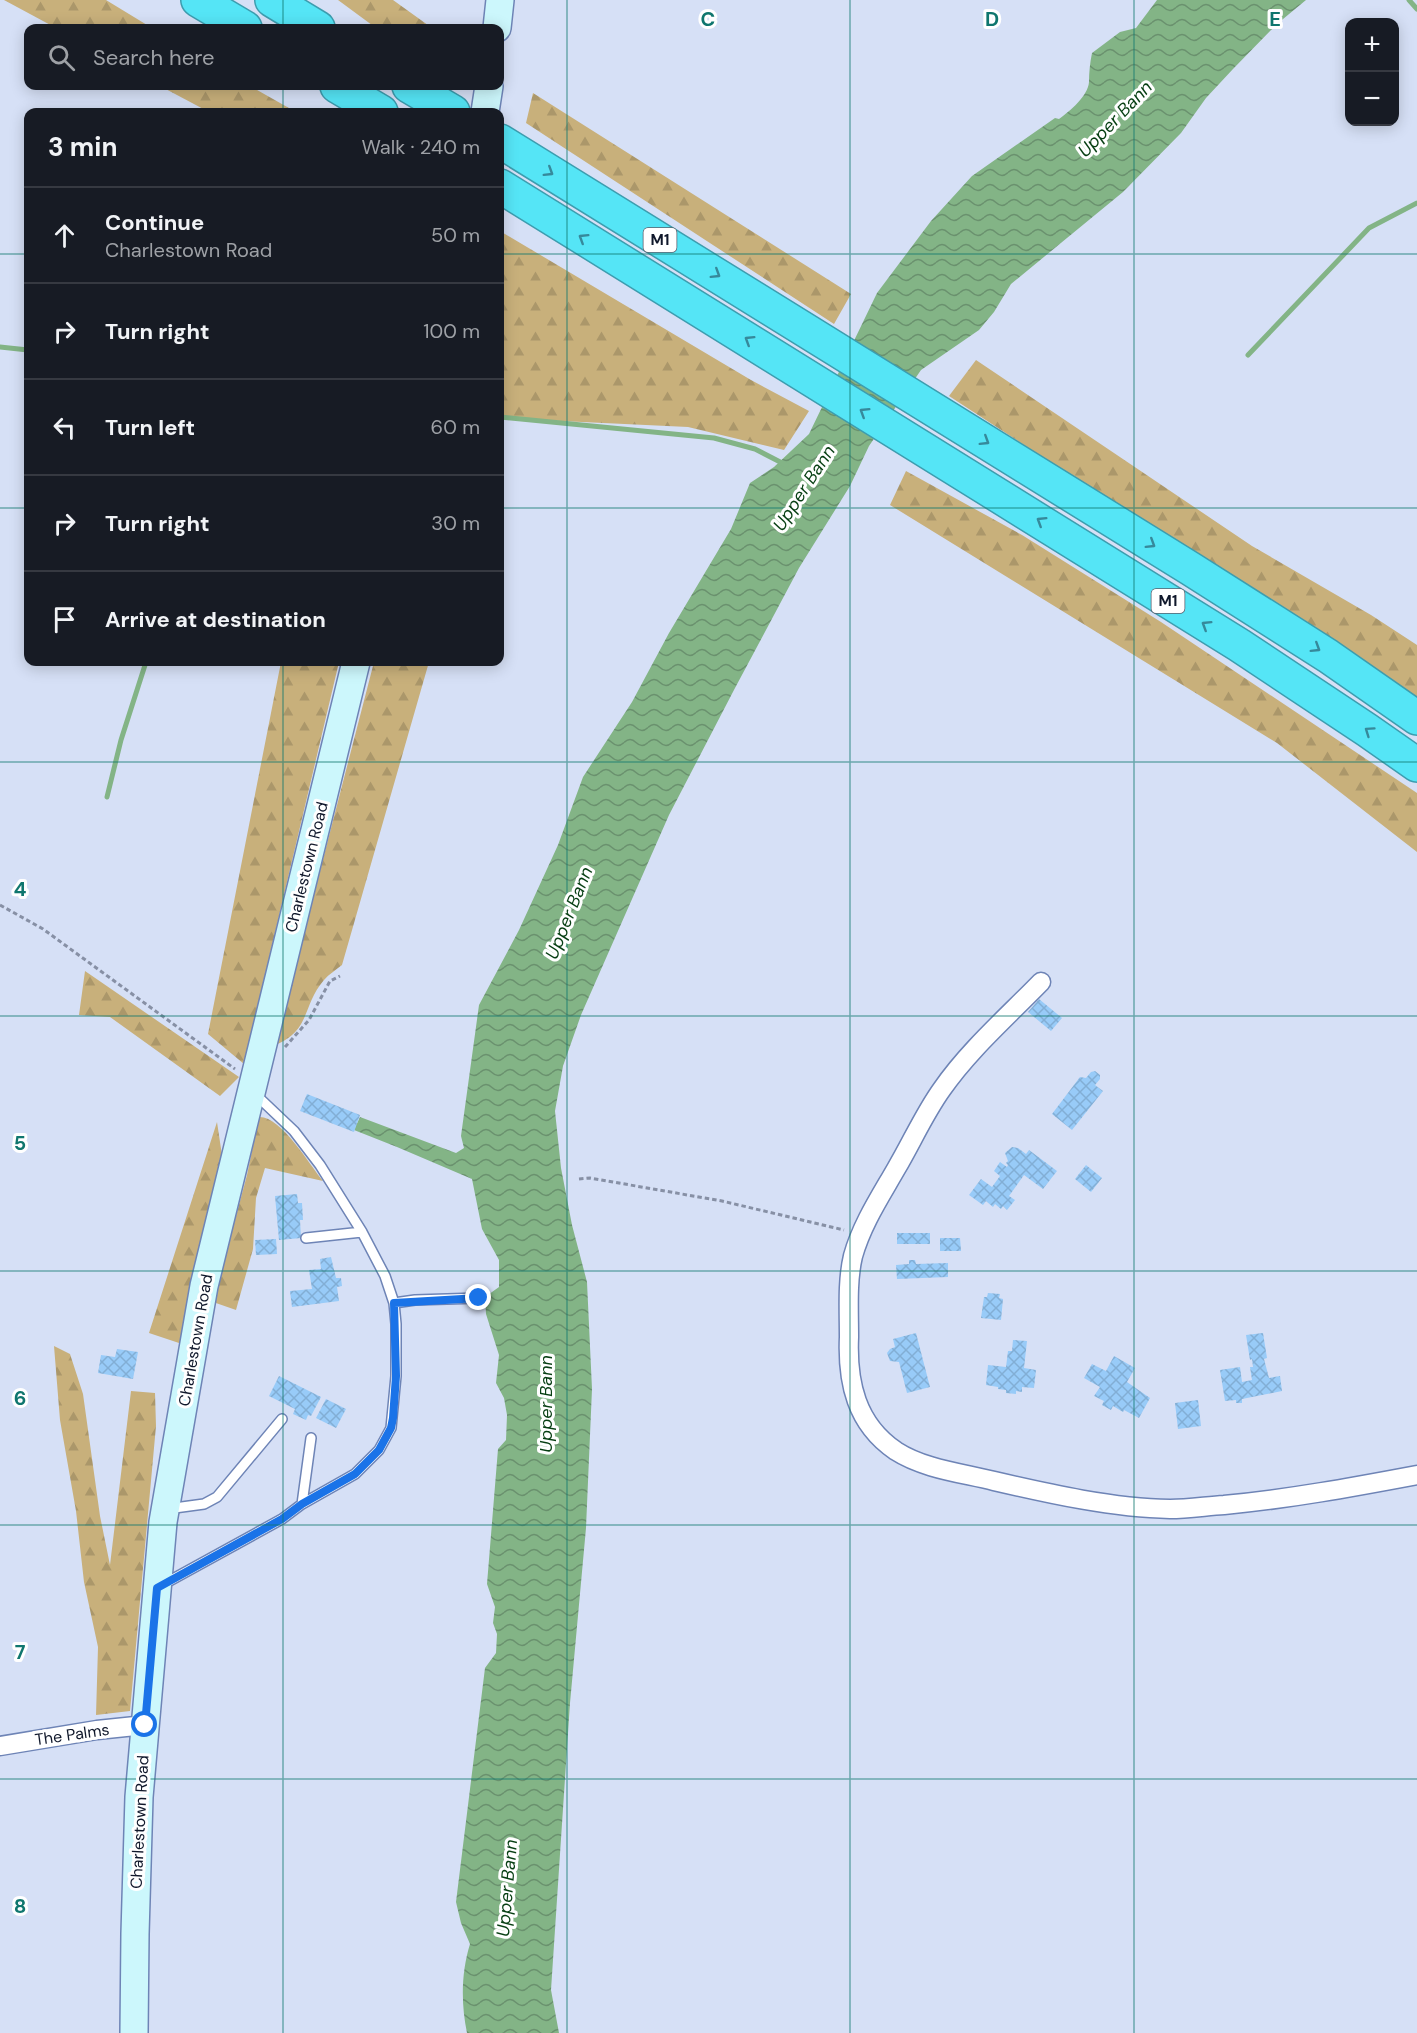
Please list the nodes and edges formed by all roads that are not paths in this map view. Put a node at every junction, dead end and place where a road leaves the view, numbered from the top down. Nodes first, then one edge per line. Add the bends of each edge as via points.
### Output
1 (186, 0) edge
2 (272, 0) edge
3 (500, 0) edge
4 (222, 14) edge
5 (311, 24) edge
6 (497, 24) edge
7 (344, 90) edge
8 (417, 90) edge
9 (488, 90) edge
10 (374, 108) edge
11 (446, 108) edge
12 (485, 108) edge
13 (504, 143) edge
14 (504, 188) edge
15 (355, 666) edge
16 (1417, 718) edge
17 (1417, 765) edge
18 (1041, 982) dead end
19 (255, 1079) junction
20 (362, 1232) junction
21 (306, 1238) dead end
22 (479, 1298) dead end
23 (394, 1303) junction
24 (282, 1419) dead end
25 (311, 1438) dead end
26 (1417, 1474) edge
27 (302, 1504) junction
28 (165, 1509) junction
29 (157, 1588) junction
30 (145, 1725) junction
31 (0, 1746) edge
32 (134, 2033) edge

1 - 4 highway
2 - 5 highway
3 - 6 main road
7 - 10 highway
8 - 11 highway
9 - 12 main road
13 -> 16 highway, M1 via 1309,643
17 -> 14 highway, M1 via 1239,645
15 - 19 main road, Charlestown Road
18 - 26 street via 944,1085 861,1234 851,1276 848,1360 856,1403 864,1420 879,1437 911,1459 1022,1487 1132,1507 1173,1509 1260,1502
19 - 20 lane via 320,1165
19 - 28 main road, Charlestown Road via 204,1286
20 - 21 lane
20 - 23 lane
22 - 23 lane
23 - 27 lane via 396,1376 391,1428 379,1450 355,1474
24 - 28 lane via 217,1497 204,1504
25 - 27 lane
27 - 29 lane
28 - 29 main road, Charlestown Road
29 - 30 main road, Charlestown Road
30 - 31 street, The Palms
30 - 32 main road, Charlestown Road via 136,1864

